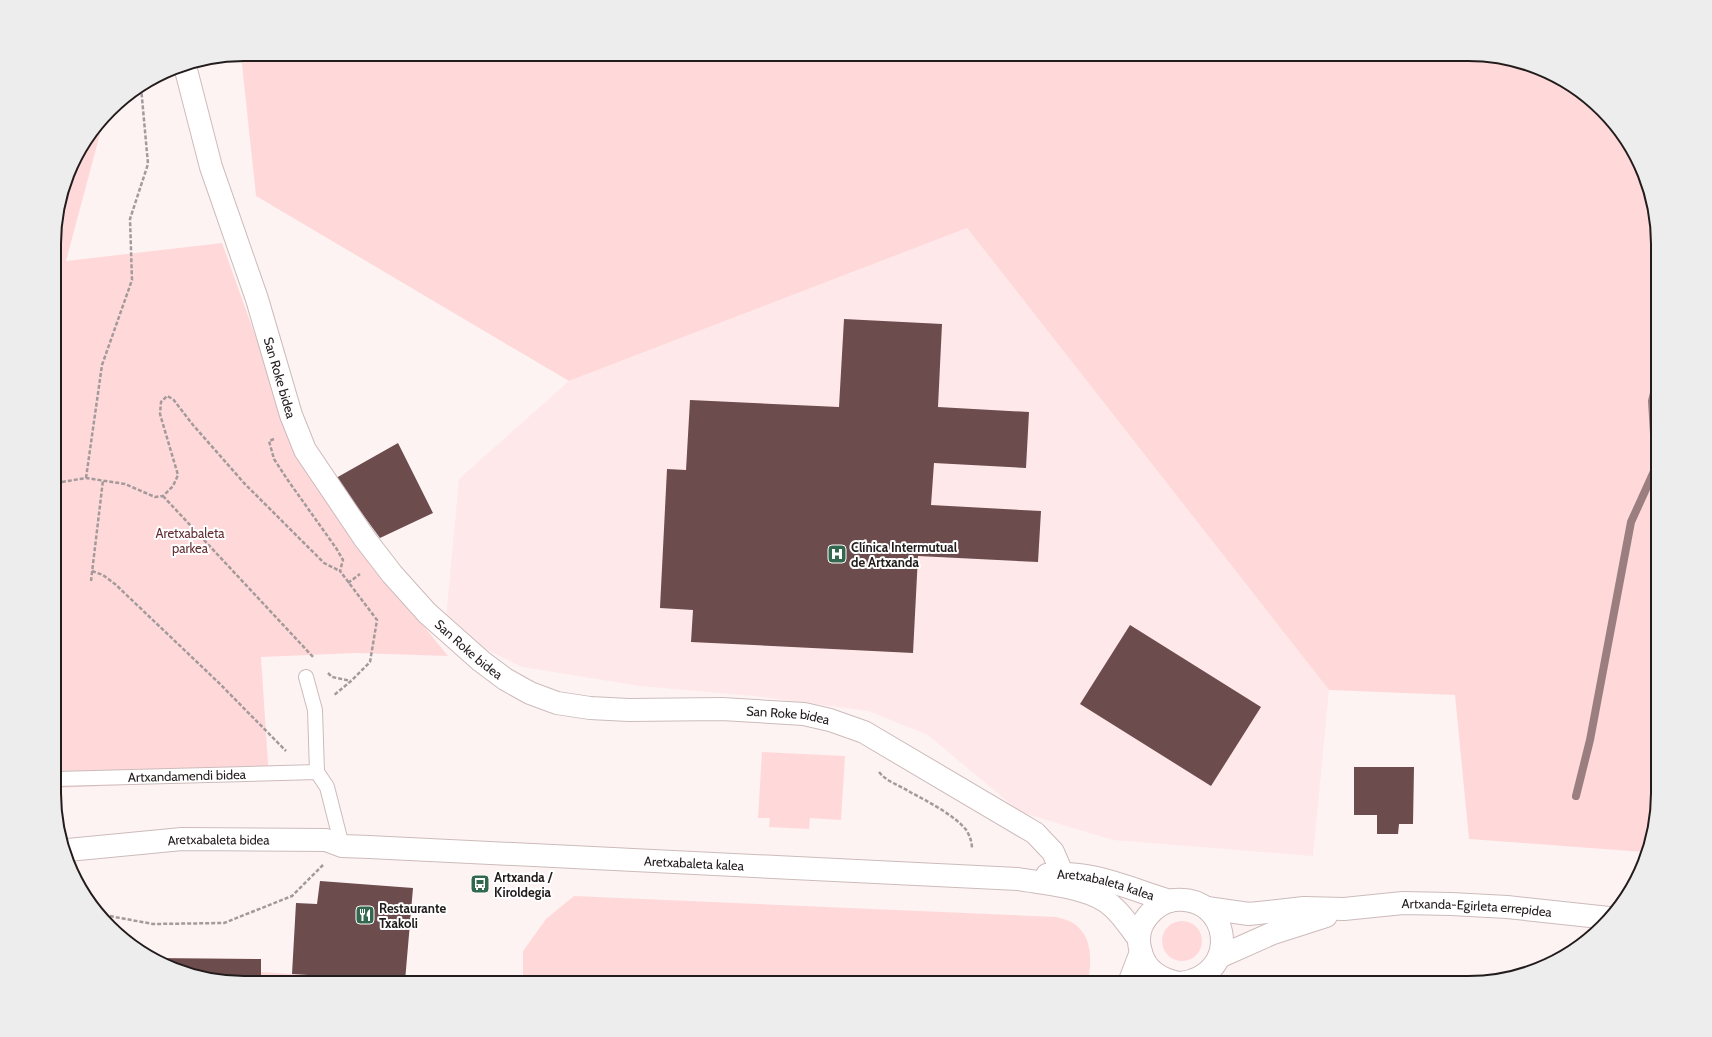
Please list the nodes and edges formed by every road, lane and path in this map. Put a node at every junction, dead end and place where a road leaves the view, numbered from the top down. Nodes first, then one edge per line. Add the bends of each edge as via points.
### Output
1 (186, 71) edge
2 (141, 92) edge
3 (279, 437) dead end
4 (86, 478) junction
5 (103, 480) junction
6 (61, 482) edge
7 (163, 496) junction
8 (92, 571) junction
9 (340, 571) junction
10 (363, 572) dead end
11 (91, 580) dead end
12 (348, 583) junction
13 (317, 661) dead end
14 (327, 672) dead end
15 (306, 677) dead end
16 (351, 682) junction
17 (315, 710) junction
18 (264, 729) dead end
19 (877, 769) dead end
20 (317, 772) junction
21 (61, 779) edge
22 (342, 846) junction
23 (369, 847) joint
24 (972, 849) dead end
25 (70, 850) edge
26 (1062, 873) junction
27 (1018, 879) junction
28 (1170, 901) junction
29 (1207, 908) junction
30 (1344, 909) junction
31 (108, 916) edge
32 (1602, 917) edge
33 (1140, 946) junction
34 (1215, 969) edge
35 (1131, 976) edge
36 (1158, 976) edge
37 (1203, 976) edge

1 - 26 street, San Roke bidea via 211,167 258,299 290,415 306,450 365,540 392,574 441,625 505,679 530,693 557,703 598,708 722,709 804,714 864,732 1035,833 1053,852
2 - 4 path via 148,164 130,219 132,280 102,365
3 - 9 path via 269,440 274,459 336,548 343,560
4 - 5 path
4 - 6 path
5 - 7 path via 125,484 155,497
5 - 8 path
7 - 9 path via 173,486 178,475 160,414 161,402 168,396 244,483 324,563
7 - 13 path
8 - 11 path
8 - 18 path via 115,584
9 - 12 path
10 - 12 path
12 - 16 path via 377,620 370,662
14 - 16 path via 332,677
15 - 17 lane
16 - 17 path
17 - 20 lane
19 - 24 path via 885,779 952,817 966,830
20 - 21 lane, Artxandamendi bidea
20 - 22 lane via 327,786
22 - 23 street, Aretxabaleta bidea
22 - 25 street, Aretxabaleta bidea via 326,840 182,839
22 - 31 path via 292,896 224,923 153,924
23 - 27 street, Aretxabaleta kalea
26 - 27 street, Aretxabaleta kalea
26 - 28 street, Aretxabaleta kalea via 1079,874
27 - 33 street, Aretxabaleta kalea via 1098,896 1114,907
28 - 29 street via 1183,899
28 - 33 street via 1158,906 1148,915 1142,926
29 - 30 street, Artxanda-Egirleta errepidea via 1249,914 1304,908
29 - 34 street via 1216,918 1221,930 1222,944
30 - 32 street, Artxanda-Egirleta errepidea via 1403,903 1451,904
30 - 34 street, Artxanda-Egirleta errepidea via 1273,933
33 - 35 street
33 - 36 street via 1146,964
34 - 37 street

